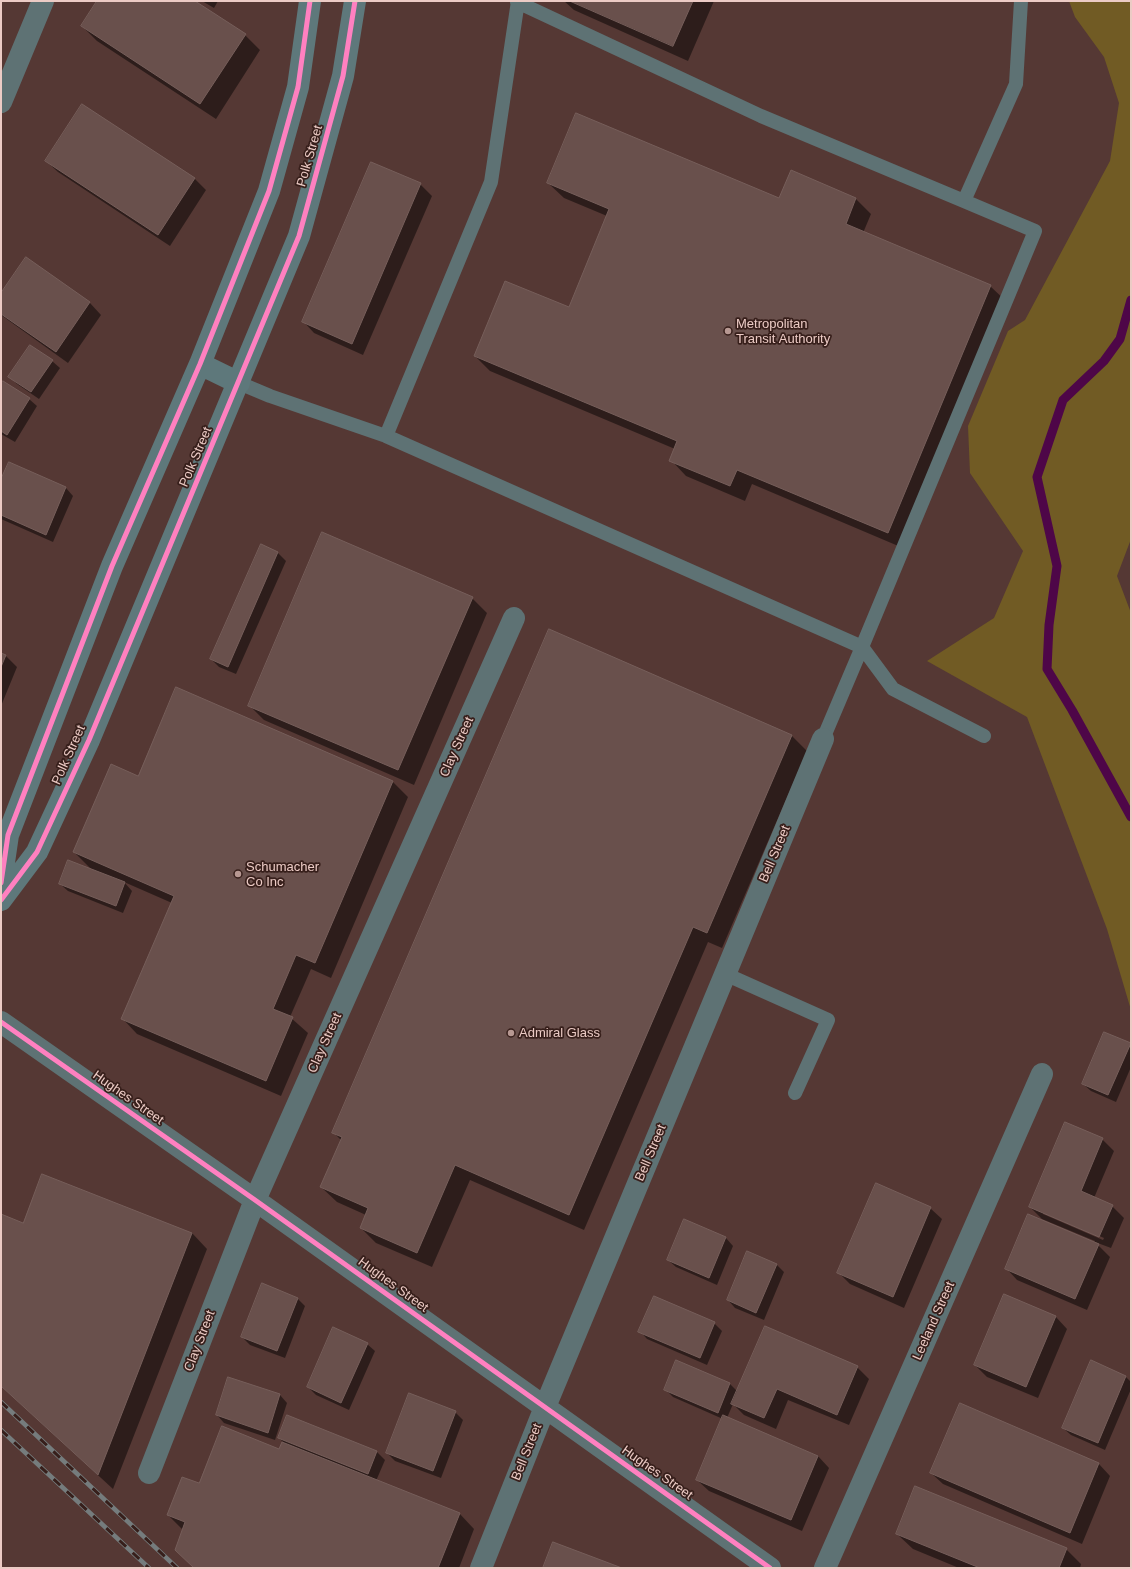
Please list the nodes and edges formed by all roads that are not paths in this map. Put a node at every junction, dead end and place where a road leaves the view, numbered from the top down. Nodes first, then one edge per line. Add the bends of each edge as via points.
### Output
1 (43, 1) edge
2 (310, 1) edge
3 (355, 1) edge
4 (518, 1) edge
5 (1021, 1) edge
6 (1, 102) edge
7 (964, 201) junction
8 (200, 364) junction
9 (239, 382) junction
10 (386, 436) junction
11 (514, 618) dead end
12 (862, 647) junction
13 (984, 736) dead end
14 (823, 739) joint
15 (1, 883) edge
16 (1, 900) edge
17 (725, 974) junction
18 (1, 1022) edge
19 (1042, 1074) dead end
20 (795, 1092) dead end
21 (255, 1200) junction
22 (544, 1407) junction
23 (149, 1473) dead end
24 (481, 1568) edge
25 (770, 1568) edge
26 (825, 1568) edge

1 - 6 street
2 - 8 main road, Polk Street via 298,87 269,191
3 - 9 main road, Polk Street via 343,76 299,236
4 - 7 lane via 761,116
4 - 10 lane via 491,182
5 - 7 lane via 1016,84
7 - 12 lane via 1035,231
8 - 9 main road
8 - 15 main road, Polk Street via 112,566 8,835
9 - 10 lane via 270,396
9 - 16 main road, Polk Street via 89,740 37,852
10 - 12 lane
11 - 21 street, Clay Street
12 - 13 lane via 893,689
12 - 14 lane
14 - 17 street, Bell Street
17 - 20 lane via 828,1020
17 - 22 street, Bell Street
18 - 21 street, Hughes Street
19 - 26 street, Leeland Street
21 - 22 street, Hughes Street
21 - 23 street, Clay Street
22 - 24 street, Bell Street
22 - 25 street, Hughes Street

